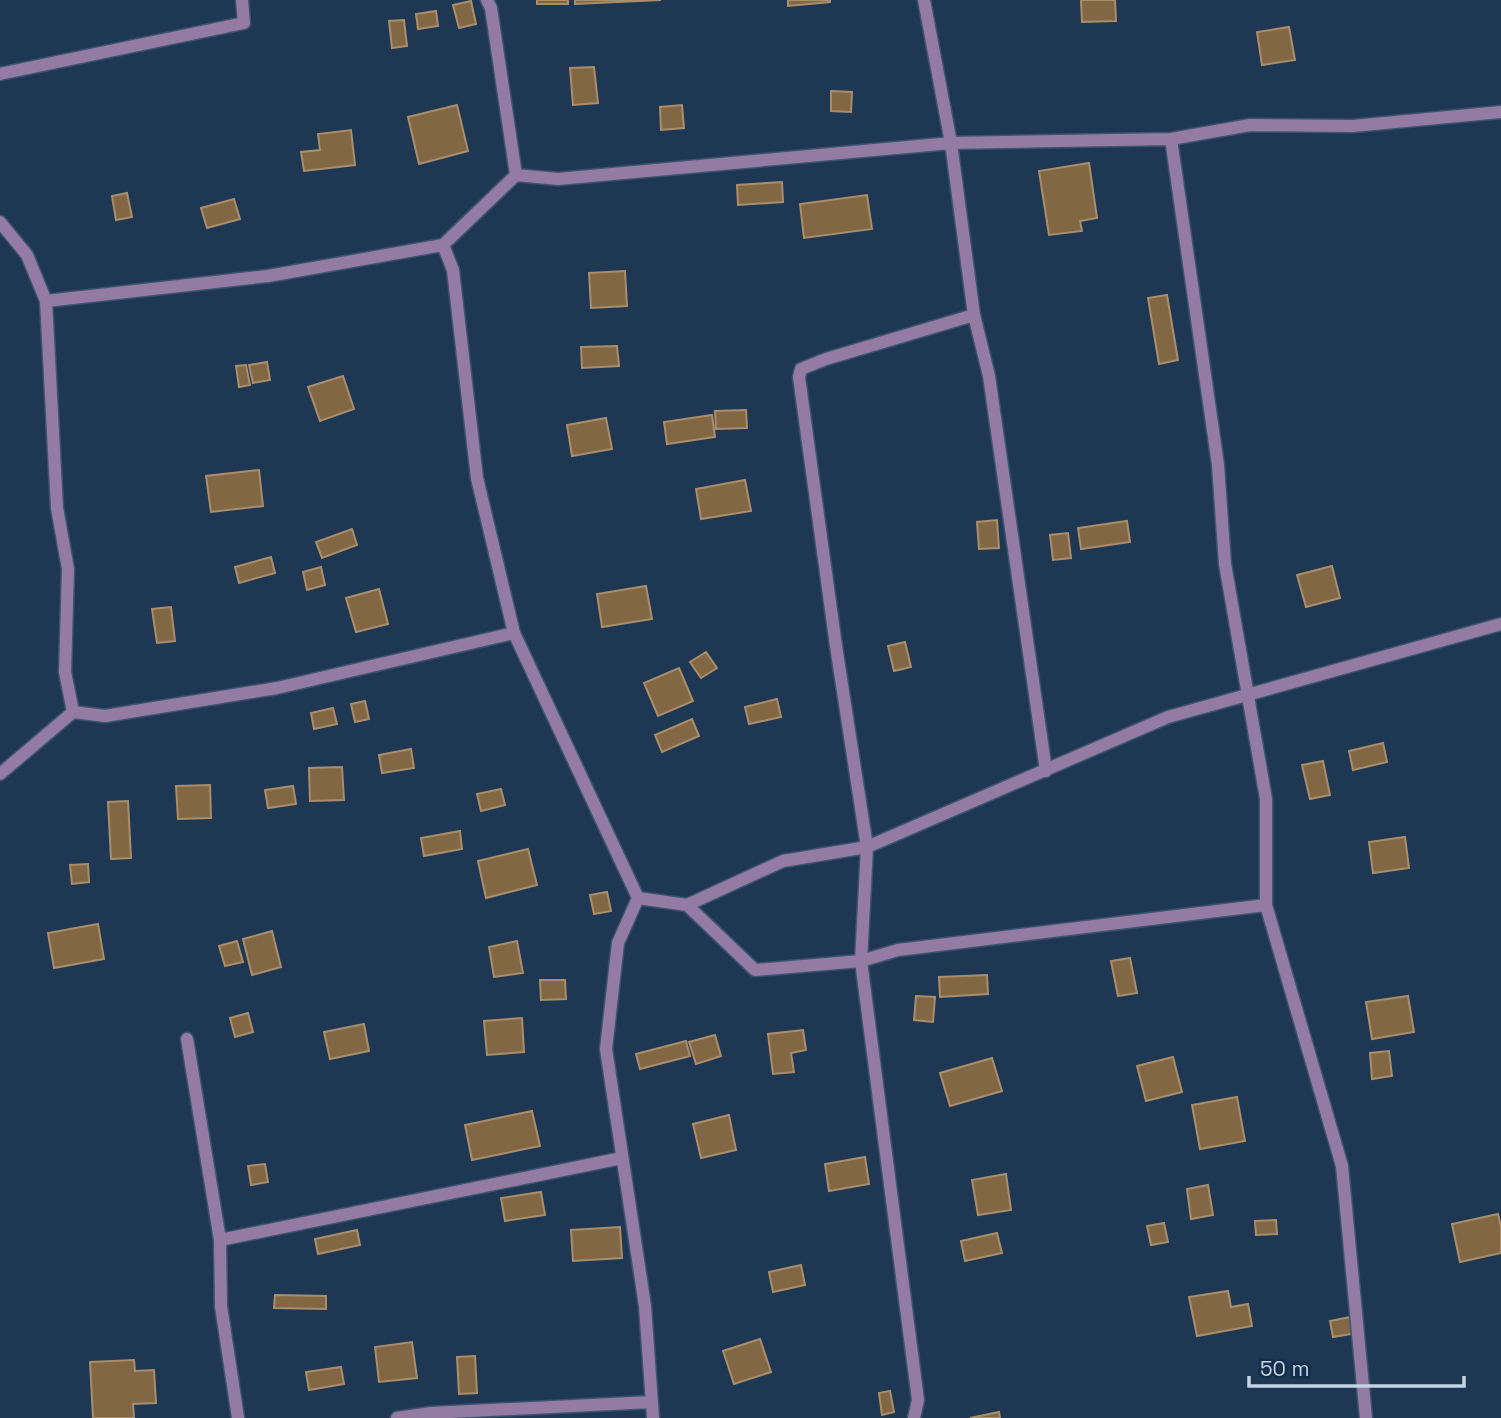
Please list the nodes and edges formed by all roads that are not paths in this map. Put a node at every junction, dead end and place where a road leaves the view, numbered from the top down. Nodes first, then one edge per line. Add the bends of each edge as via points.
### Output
1 (242, 0) edge
2 (487, 0) edge
3 (924, 0) edge
4 (0, 74) edge
5 (1501, 111) edge
6 (1171, 139) junction
7 (951, 143) junction
8 (516, 175) junction
9 (0, 222) edge
10 (443, 246) junction
11 (46, 301) junction
12 (974, 315) junction
13 (1501, 624) edge
14 (514, 632) junction
15 (1250, 696) junction
16 (73, 712) junction
17 (1046, 771) junction
18 (0, 774) edge
19 (867, 847) junction
20 (638, 898) junction
21 (687, 905) junction
22 (1266, 905) junction
23 (861, 961) junction
24 (187, 1039) dead end
25 (622, 1158) junction
26 (220, 1240) junction
27 (651, 1402) junction
28 (238, 1418) edge
29 (397, 1418) edge
30 (653, 1418) edge
31 (914, 1418) edge
32 (1366, 1418) edge

1 - 4 street via 244,23
2 - 8 street
3 - 7 street
5 - 6 street via 1353,127 1250,125
6 - 7 street
6 - 15 street via 1218,465 1225,564
7 - 8 street via 558,179
7 - 12 street
8 - 10 street
9 - 11 street via 27,255
10 - 11 street via 268,276
10 - 14 street via 453,270 477,478
11 - 16 street via 57,508 68,569 65,672
12 - 17 street via 989,376
12 - 19 street via 826,359 801,369 799,377
13 - 15 street
14 - 16 street via 277,688 105,716
14 - 20 street
15 - 17 street via 1168,717
15 - 22 street via 1266,799
16 - 18 street
17 - 19 street
19 - 21 street via 783,861
19 - 23 street
20 - 21 street
20 - 25 street via 618,943 606,1049
21 - 23 street via 755,970
22 - 23 street via 898,950
22 - 32 street via 1342,1166
23 - 31 street via 918,1400
24 - 26 street
25 - 26 street
25 - 27 street via 645,1306
26 - 28 street via 221,1306
27 - 29 street
27 - 30 street

